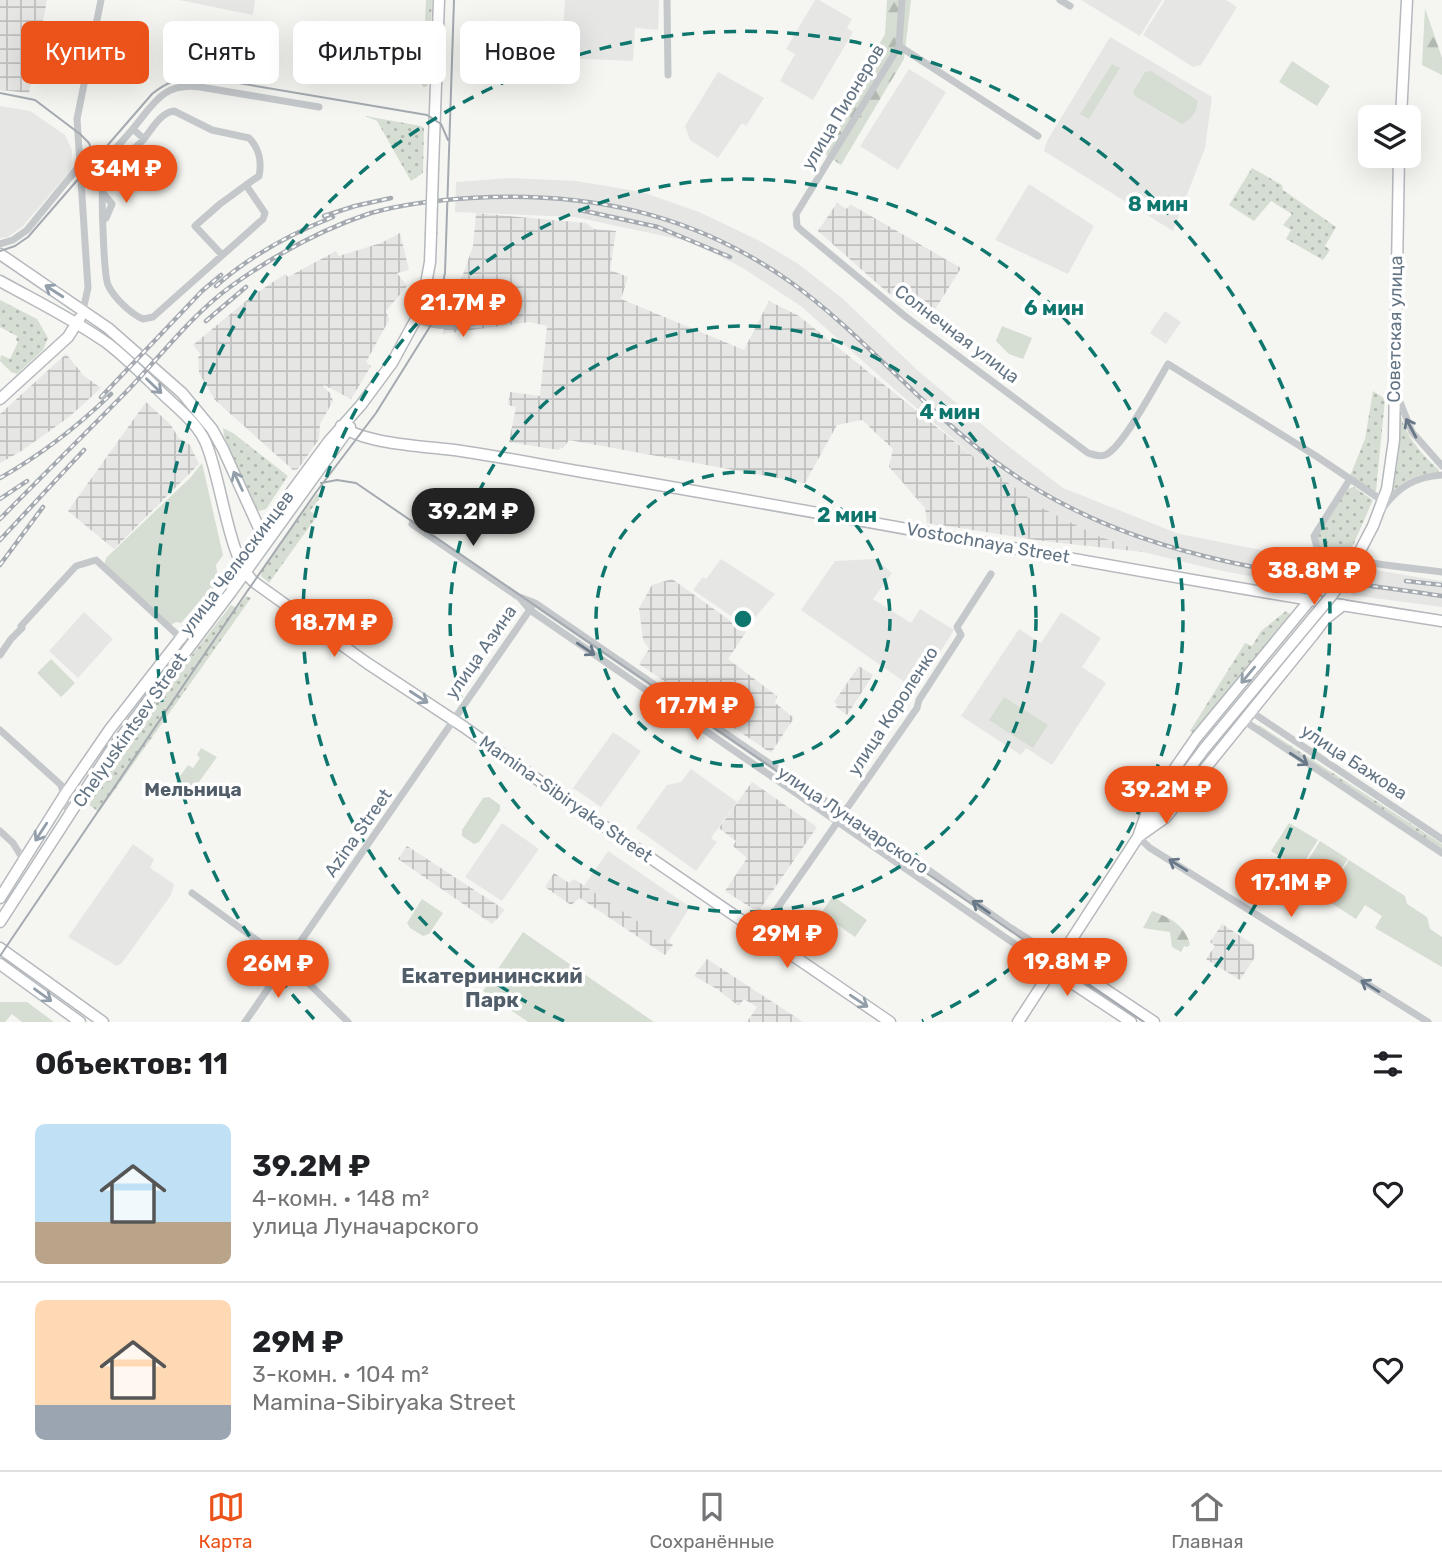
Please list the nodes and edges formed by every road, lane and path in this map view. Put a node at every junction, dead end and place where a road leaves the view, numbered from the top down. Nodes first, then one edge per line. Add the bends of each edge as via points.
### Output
1 (102, 0) edge
2 (439, 0) edge
3 (667, 0) edge
4 (902, 0) edge
5 (1060, 0) edge
6 (1407, 0) edge
7 (1070, 6) dead end
8 (899, 46) junction
9 (668, 75) dead end
10 (1402, 105) edge
11 (319, 107) dead end
12 (133, 129) junction
13 (1038, 136) dead end
14 (144, 139) junction
15 (80, 164) junction
16 (1399, 168) edge
17 (82, 183) junction
18 (246, 185) junction
19 (797, 226) joint
20 (0, 244) edge
21 (222, 255) junction
22 (3, 259) edge
23 (0, 281) edge
24 (83, 310) junction
25 (416, 319) junction
26 (486, 320) dead end
27 (77, 323) junction
28 (1395, 382) junction
29 (0, 400) edge
30 (344, 428) junction
31 (1442, 466) edge
32 (1442, 475) edge
33 (1350, 479) junction
34 (1383, 501) junction
35 (1379, 514) junction
36 (412, 524) dead end
37 (261, 532) junction
38 (266, 544) junction
39 (241, 559) junction
40 (246, 571) junction
41 (1442, 572) edge
42 (991, 574) dead end
43 (517, 596) junction
44 (1310, 600) junction
45 (535, 603) junction
46 (1343, 605) junction
47 (530, 610) junction
48 (1442, 621) edge
49 (1291, 622) junction
50 (1312, 635) junction
51 (180, 638) junction
52 (190, 645) junction
53 (0, 655) edge
54 (1250, 711) junction
55 (454, 720) junction
56 (1242, 720) junction
57 (0, 730) edge
58 (64, 796) junction
59 (844, 813) junction
60 (69, 814) junction
61 (837, 823) junction
62 (0, 831) edge
63 (1138, 837) junction
64 (1442, 839) edge
65 (1442, 853) edge
66 (23, 859) junction
67 (192, 893) dead end
68 (0, 898) edge
69 (0, 922) edge
70 (760, 933) junction
71 (0, 948) edge
72 (1058, 958) junction
73 (287, 962) junction
74 (0, 964) edge
75 (1051, 969) junction
76 (80, 1022) edge
77 (103, 1022) edge
78 (245, 1022) edge
79 (348, 1022) edge
80 (890, 1022) edge
81 (1018, 1022) edge
82 (1131, 1022) edge
83 (1154, 1022) edge
84 (1428, 1022) edge

1 - 15 street via 77,120
2 - 25 main road, улица Челюскинцев, bridge via 430,262
3 - 9 street
4 - 8 street, улица Пионеров
5 - 7 street
6 - 10 main road
8 - 13 street
8 - 19 street, улица Пионеров via 796,214
11 - 12 street via 181,86 154,101
12 - 14 street
12 - 17 street
14 - 18 street via 169,111 212,130 242,135 255,144 260,170
14 - 21 street via 103,179 108,284 133,313 143,319 153,317
15 - 17 street
15 - 20 street via 27,230
16 - 28 main road, Советская улица
17 - 24 street via 88,288
18 - 21 street via 265,213 263,219
18 - 21 street via 195,226
19 - 33 street, Солнечная улица via 906,317 1088,453 1105,455 1124,436 1168,364
24 -> 22 main road
23 - 27 main road
24 - 27 main road
37 -> 24 main road via 223,449 202,416 133,348
25 - 26 street via 434,326
25 - 30 main road, улица Челюскинцев via 392,363
27 - 29 main road via 68,337
27 -> 39 main road via 125,357 202,435
31 -> 28 street via 1412,432
28 - 34 main road, Советская улица via 1392,464
30 - 37 main road, улица Челюскинцев
30 - 38 main road, улица Челюскинцев
30 - 44 main road, Vostochnaya Street via 377,439
32 - 35 street via 1410,481
33 - 34 street
33 - 41 street via 1314,536 1317,548 1358,560
34 - 35 main road, Советская улица
35 - 63 main road, Советская улица, bridge via 1332,595 1204,749
36 - 43 street, улица Луначарского
37 - 38 main road
37 - 39 main road, улица Челюскинцев
38 - 40 main road, улица Челюскинцев
39 - 40 main road
39 - 51 main road, улица Челюскинцев
40 - 52 main road, улица Челюскинцев
40 -> 55 main road, Mamina-Sibiryaka Street via 273,597
42 - 59 street, улица Короленко via 957,627 961,635 917,708
43 - 45 street, улица Луначарского
43 - 47 street, улица Луначарского
44 - 46 main road, Vostochnaya Street
44 - 49 main road
45 - 47 street, улица Азина
45 - 59 street, улица Луначарского
46 - 48 main road, Vostochnaya Street
46 - 50 main road
47 - 55 street, улица Азина
47 -> 61 street, улица Луначарского
49 - 50 main road via 1299,617 1308,621
49 -> 63 main road via 1196,738 1149,806
50 - 54 main road
51 - 52 street
51 - 53 street via 96,560 76,566
51 - 58 main road, улица Челюскинцев
52 - 60 main road, Chelyuskintsev Street
54 - 56 main road
54 - 64 street, улица Бажова
55 - 70 main road, Mamina-Sibiryaka Street
55 - 73 street, Azina Street
56 - 63 main road via 1166,818
56 -> 65 street
57 - 58 street via 61,785
58 - 60 street
58 -> 66 main road, улица Челюскинцев
59 - 61 street, улица Короленко
72 -> 59 street, улица Луначарского
60 - 69 main road
61 - 70 street, улица Короленко
61 - 75 street, улица Луначарского
62 - 66 street
63 - 72 main road
84 -> 63 street
66 - 68 main road, улица Челюскинцев
67 - 73 street
70 -> 80 main road, Mamina-Sibiryaka Street
71 - 77 main road
72 - 75 main road
72 - 83 main road, улица Луначарского
73 - 78 street
73 - 79 street
74 -> 76 main road
75 - 81 main road
75 - 82 main road, улица Луначарского

